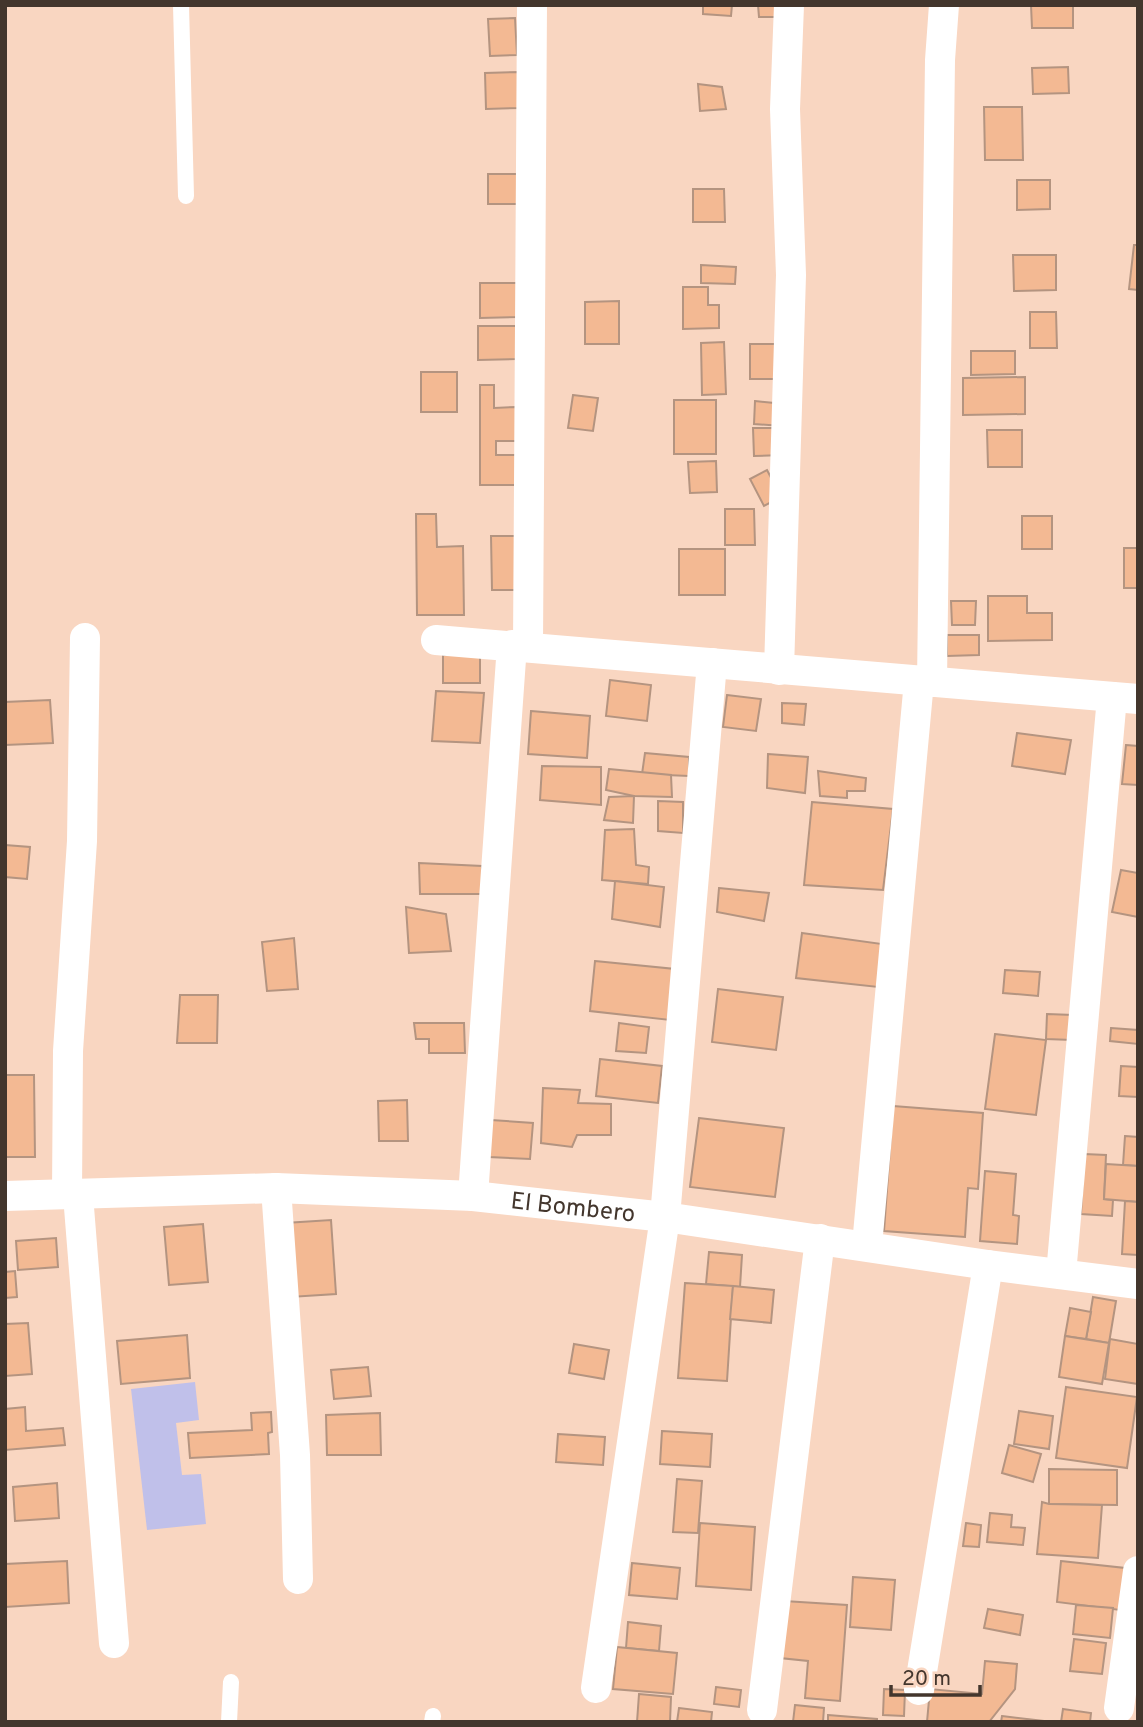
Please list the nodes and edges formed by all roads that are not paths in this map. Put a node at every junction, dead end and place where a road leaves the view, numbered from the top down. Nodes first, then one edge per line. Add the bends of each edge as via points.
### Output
1 (181, 5) edge
2 (533, 5) edge
3 (789, 5) edge
4 (944, 5) edge
5 (186, 196) dead end
6 (86, 638) dead end
7 (436, 640) dead end
8 (520, 646) junction
9 (712, 663) junction
10 (779, 670) junction
11 (926, 681) junction
12 (1125, 698) edge
13 (276, 1188) junction
14 (73, 1195) junction
15 (473, 1195) junction
16 (5, 1196) edge
17 (665, 1217) junction
18 (820, 1239) junction
19 (867, 1245) junction
20 (988, 1265) junction
21 (1061, 1275) junction
22 (1138, 1284) edge
23 (1138, 1571) edge
24 (298, 1579) dead end
25 (114, 1643) dead end
26 (231, 1682) dead end
27 (596, 1688) dead end
28 (919, 1690) dead end
29 (1119, 1708) dead end
30 (762, 1710) dead end
31 (229, 1722) edge

1 - 5 lane
2 - 8 street
3 - 10 street via 785,109 790,275
4 - 11 street
6 - 14 street via 82,841 68,1051
7 - 8 street
8 - 9 street
8 - 15 street
9 - 10 street
9 - 17 street
10 - 11 street
11 - 12 street
11 - 19 street
12 - 21 street
13 - 14 street, El Bombero
13 - 15 street, El Bombero
13 - 24 street via 295,1455
14 - 16 street, El Bombero
14 - 25 street
15 - 17 street, El Bombero
17 - 18 street, El Bombero
17 - 27 street
18 - 19 street, El Bombero
18 - 30 street
19 - 20 street, El Bombero
20 - 21 street, El Bombero
20 - 28 street
21 - 22 street, El Bombero
23 - 29 street
26 - 31 lane

